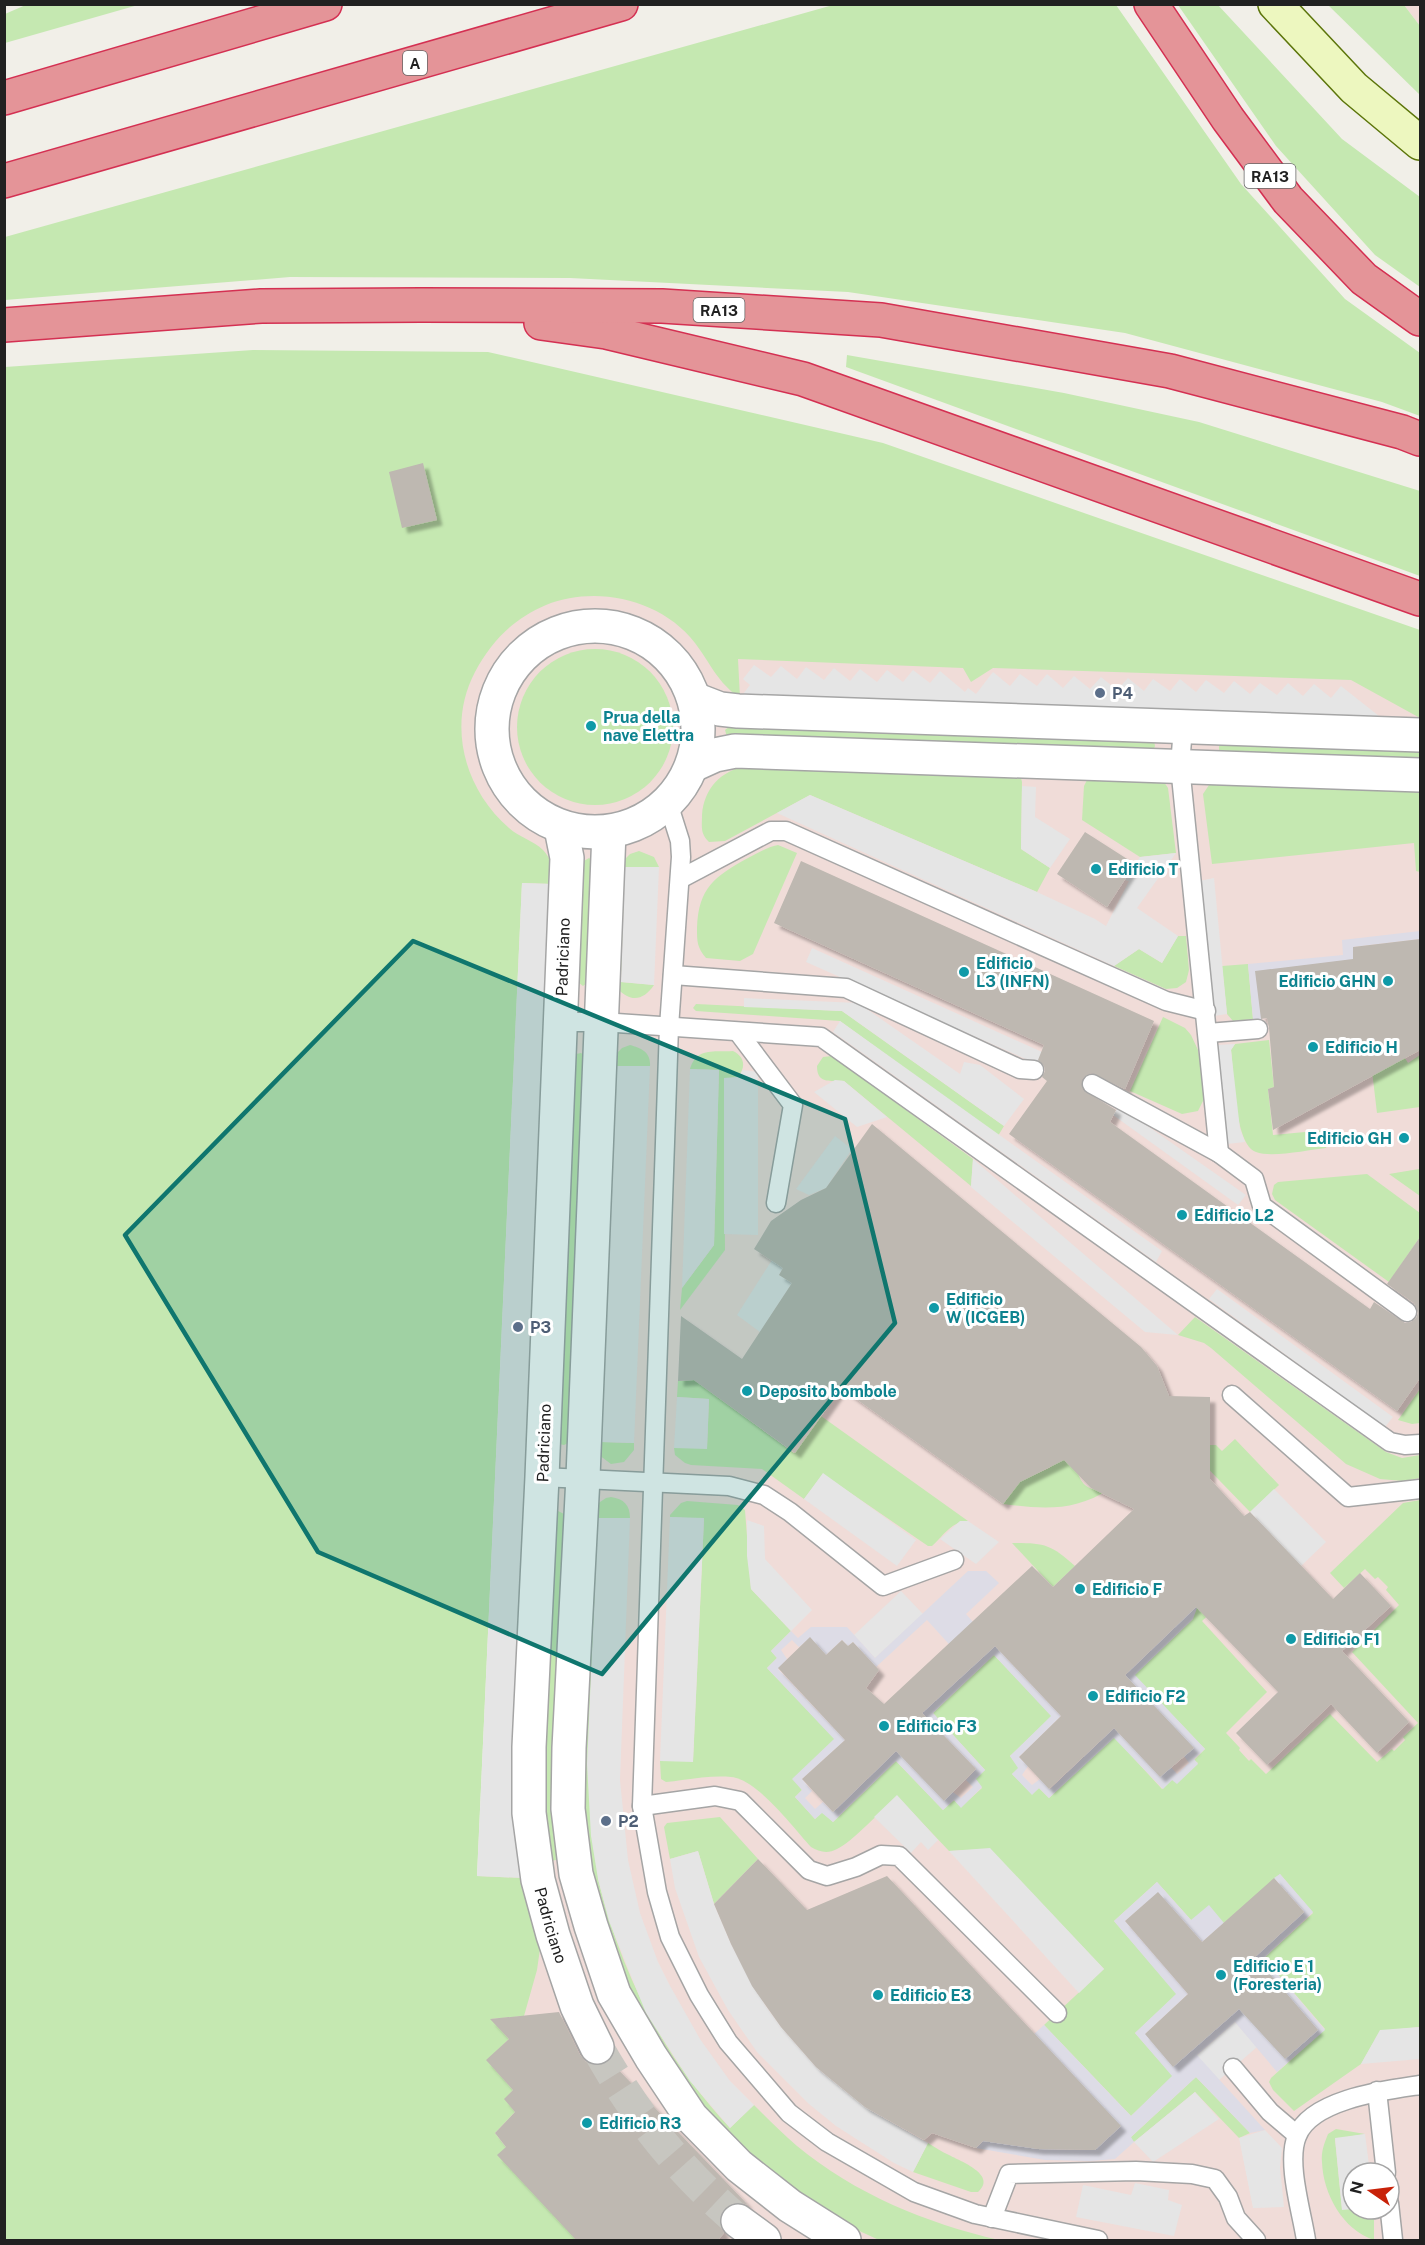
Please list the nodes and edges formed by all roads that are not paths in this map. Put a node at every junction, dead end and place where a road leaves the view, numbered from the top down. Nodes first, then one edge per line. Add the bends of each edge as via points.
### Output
1 (325, 4) edge
2 (621, 4) edge
3 (1151, 4) edge
4 (1275, 4) edge
5 (4, 98) edge
6 (1420, 143) edge
7 (4, 181) edge
8 (421, 305) junction
9 (1420, 319) edge
10 (4, 325) edge
11 (1420, 439) edge
12 (1420, 599) edge
13 (694, 699) junction
14 (1183, 727) junction
15 (1420, 735) edge
16 (693, 765) junction
17 (1179, 766) junction
18 (1420, 775) edge
19 (668, 803) junction
20 (561, 828) junction
21 (609, 832) junction
22 (680, 879) junction
23 (674, 975) junction
24 (1206, 1011) junction
25 (560, 1022) junction
26 (602, 1022) junction
27 (669, 1028) junction
28 (1258, 1029) dead end
29 (738, 1032) junction
30 (1208, 1033) junction
31 (1034, 1070) dead end
32 (1092, 1084) dead end
33 (1219, 1153) junction
34 (776, 1203) dead end
35 (1407, 1312) dead end
36 (1232, 1395) dead end
37 (1420, 1444) edge
38 (542, 1477) junction
39 (582, 1477) junction
40 (653, 1482) junction
41 (1420, 1489) edge
42 (954, 1560) dead end
43 (642, 1806) junction
44 (1057, 2013) dead end
45 (597, 2047) tunnel mouth
46 (1233, 2068) dead end
47 (1420, 2085) edge
48 (1377, 2091) junction
49 (1297, 2135) junction
50 (1385, 2161) edge
51 (992, 2218) junction
52 (738, 2221) tunnel mouth
53 (1391, 2221) edge
54 (764, 2241) edge
55 (844, 2241) edge
56 (1098, 2241) edge
57 (1256, 2241) edge
58 (1306, 2241) edge
59 (1393, 2241) edge

1 - 5 highway
2 - 7 highway, A
3 - 9 highway, RA13 via 1288,200 1364,279
4 - 6 main road via 1354,88
8 - 10 highway, RA13 via 261,306
8 - 11 highway, RA13 via 662,306 881,321 1170,371
8 - 12 highway via 606,332 803,379
13 - 14 street via 738,711
13 - 16 street via 699,721
13 - 20 street via 680,668 657,645 627,630 594,624 561,630 532,646 509,670 499,690 491,734 497,764 512,791 534,814
14 - 15 street
14 - 17 lane
16 - 17 street via 735,750
16 - 19 street
17 - 18 street
17 - 24 lane
19 - 21 street via 640,822
19 - 22 lane via 680,841
20 - 21 street
20 - 25 street, Padriciano via 567,858
21 - 26 street
22 - 23 lane
22 - 24 lane via 771,831 786,831 1166,1002
23 - 27 lane
23 - 31 lane via 846,988 1020,1069
24 - 30 lane
25 - 26 lane
25 - 38 street, Padriciano
26 - 27 lane
26 - 39 street
27 - 29 lane
27 - 40 lane
28 - 30 lane
29 - 34 lane via 793,1105
29 - 37 lane via 821,1037 1390,1442
30 - 33 lane
32 - 33 lane
33 - 35 lane via 1254,1179 1262,1206
36 - 41 lane via 1347,1497
38 - 39 lane
38 - 45 street, Padriciano via 529,1813 538,1880 553,1935 577,2006
39 - 40 lane
39 - 55 street via 568,1809 576,1874 614,1994 691,2116 740,2166 790,2206
40 - 42 lane via 729,1486 764,1495 883,1586
40 - 43 lane
43 - 44 lane via 715,1796 740,1801 809,1870 827,1876 881,1855 900,1856
43 - 51 lane via 657,1892 670,1937 728,2042 763,2084 789,2113 827,2142 914,2192
46 - 49 lane via 1270,2112
47 - 48 lane
48 - 49 lane via 1322,2111
48 - 50 lane
49 - 58 lane via 1294,2157
51 - 56 lane
51 - 57 lane via 1009,2174 1192,2174 1215,2179 1228,2196 1236,2218
52 - 54 street
53 - 59 lane

